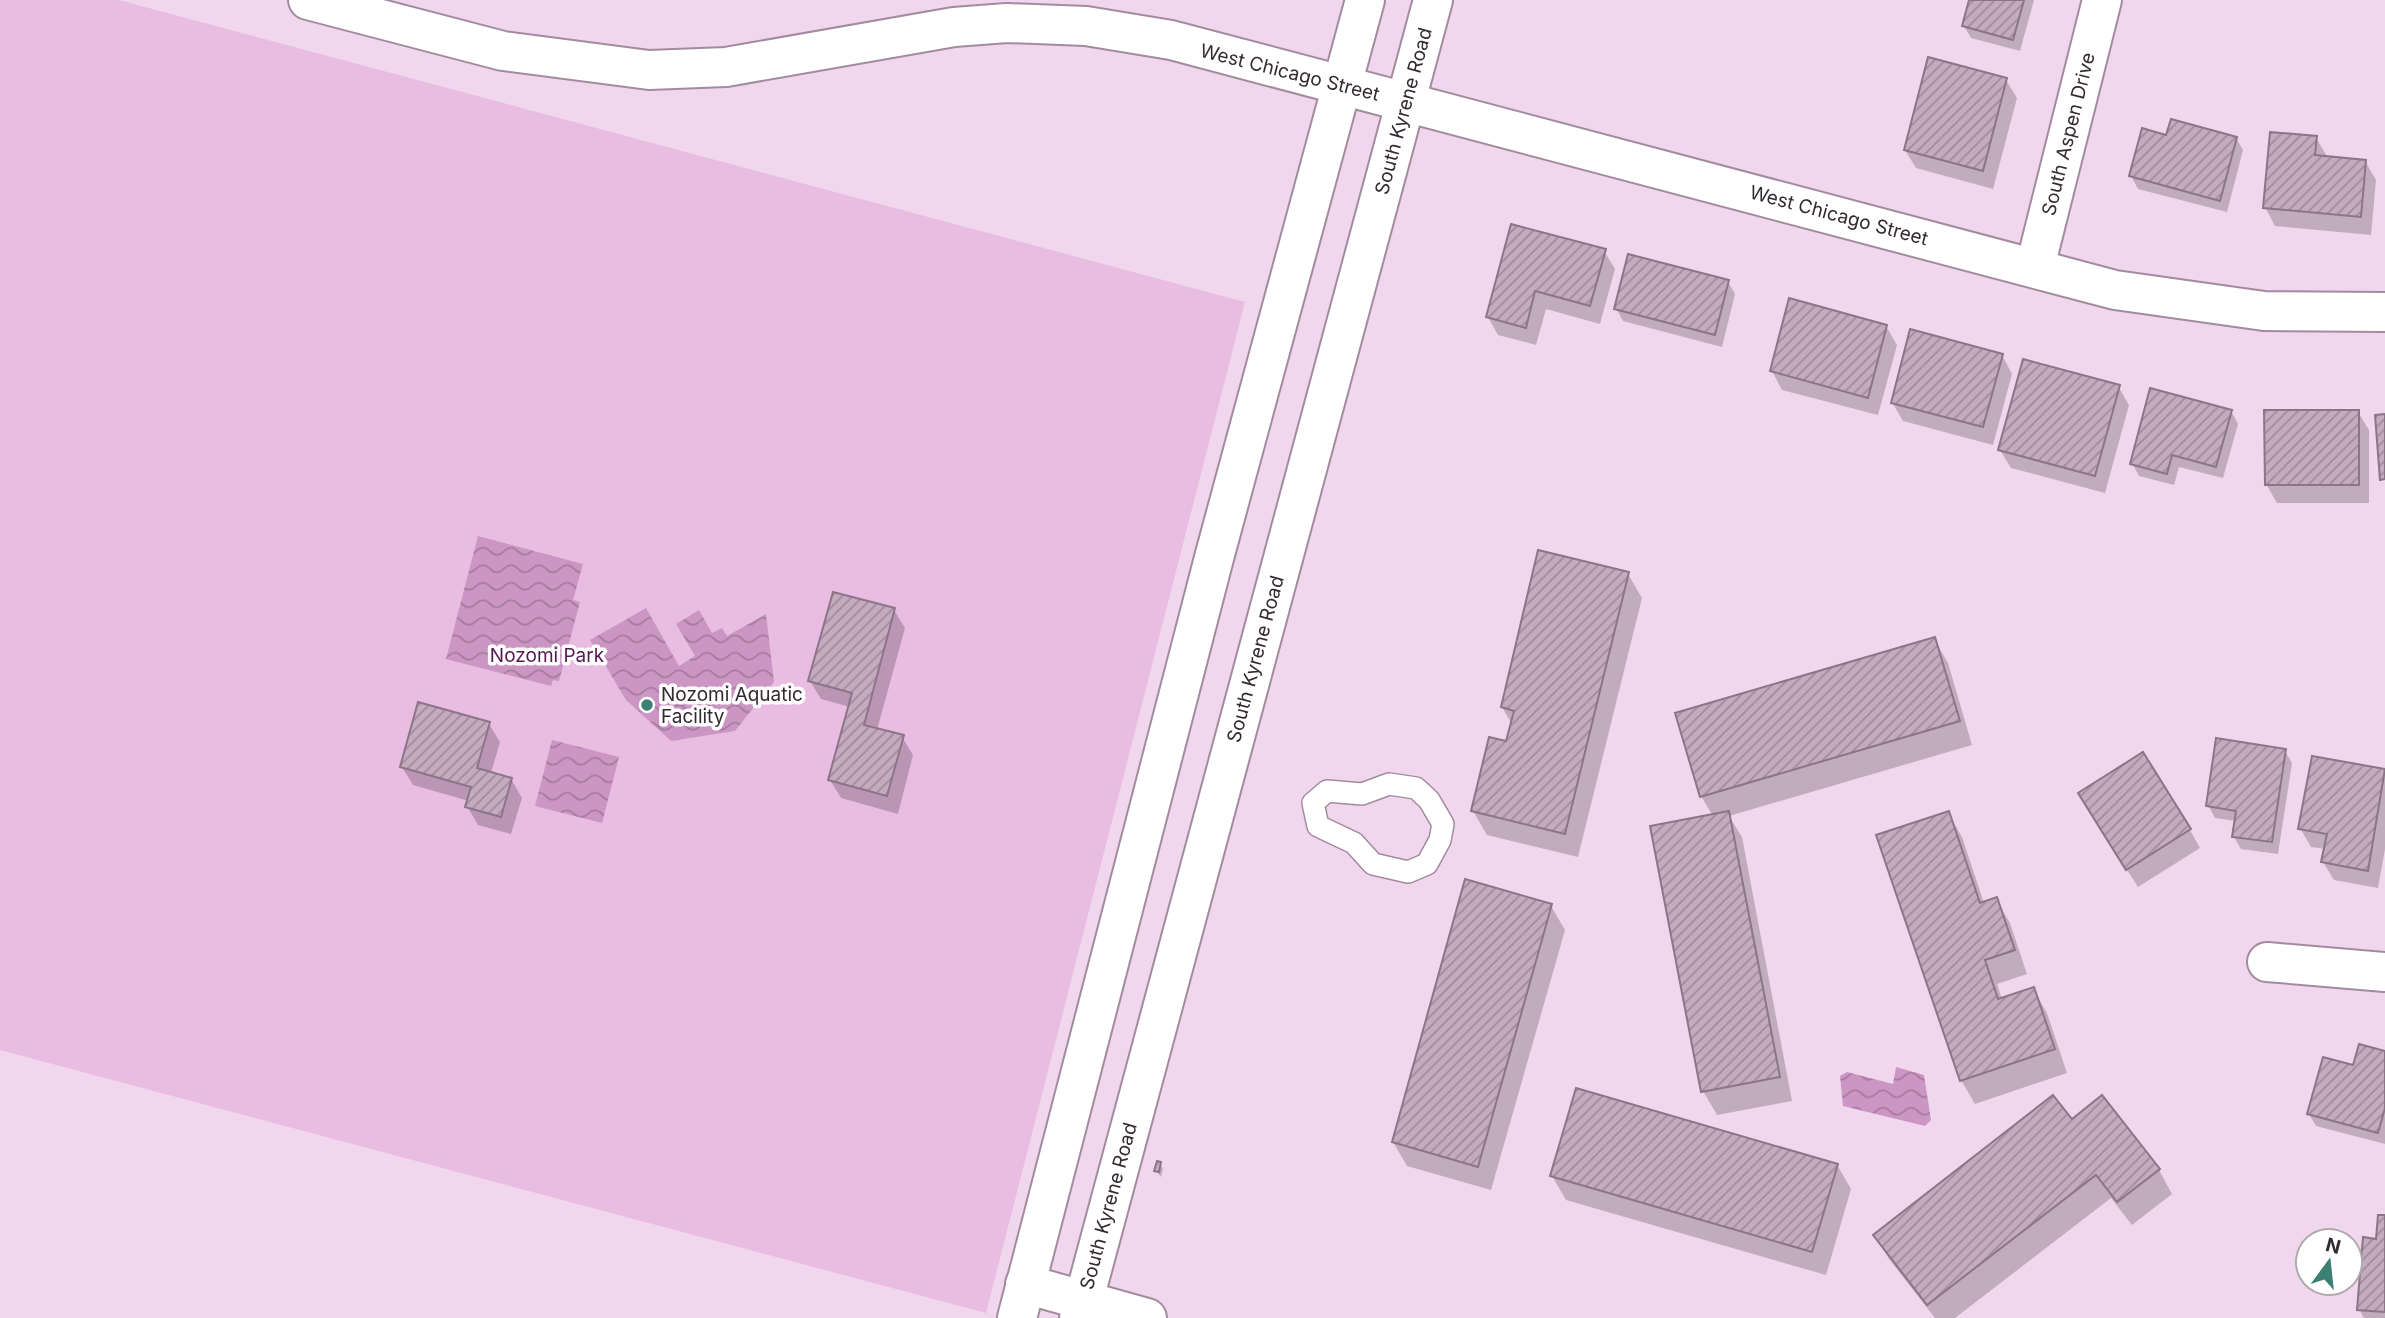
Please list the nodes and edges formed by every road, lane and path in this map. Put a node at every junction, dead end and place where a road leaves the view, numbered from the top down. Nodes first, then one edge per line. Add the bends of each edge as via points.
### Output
1 (309, 0) edge
2 (1365, 0) edge
3 (1433, 0) edge
4 (2102, 0) edge
5 (1343, 84) junction
6 (1406, 101) junction
7 (2035, 267) junction
8 (2385, 312) edge
9 (1313, 803) joint
10 (2267, 962) dead end
11 (2385, 972) edge
12 (1021, 1301) edge
13 (1081, 1309) edge
14 (1147, 1318) edge

1 - 5 main road, West Chicago Street via 503,51 649,70 726,67 954,27 1017,23 1086,26 1171,40
2 - 5 main road
3 - 6 main road, South Kyrene Road
4 - 7 main road, South Aspen Drive
5 - 6 main road, West Chicago Street
5 - 12 main road
6 - 7 main road, West Chicago Street
6 - 13 main road, South Kyrene Road
7 - 8 main road, West Chicago Street via 2115,290 2264,311
9 - 9 lane via 1318,826 1354,843 1373,864 1408,872 1427,863 1440,840 1443,824 1416,788 1388,784 1362,794 1326,791
10 - 11 main road
12 - 13 main road
13 - 14 main road

